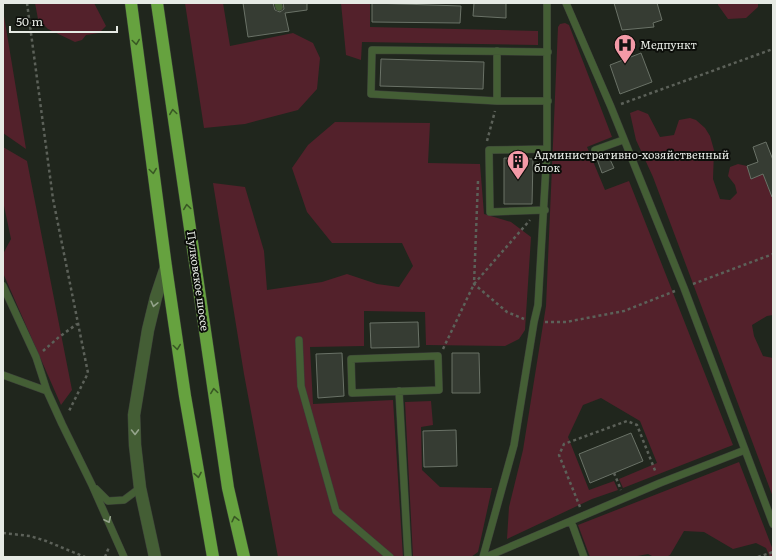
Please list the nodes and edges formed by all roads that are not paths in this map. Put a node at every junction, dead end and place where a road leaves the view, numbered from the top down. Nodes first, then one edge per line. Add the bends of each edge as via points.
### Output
1 (130, 3) edge
2 (157, 3) edge
3 (548, 3) edge
4 (566, 3) edge
5 (497, 51) junction
6 (548, 52) junction
7 (497, 101) junction
8 (548, 101) junction
9 (623, 140) junction
10 (547, 149) junction
11 (595, 150) dead end
12 (542, 211) junction
13 (166, 267) junction
14 (3, 286) edge
15 (299, 340) dead end
16 (3, 375) edge
17 (47, 391) junction
18 (399, 391) junction
19 (745, 450) junction
20 (92, 484) junction
21 (140, 488) junction
22 (571, 521) junction
23 (773, 524) edge
24 (124, 557) edge
25 (155, 557) edge
26 (213, 557) edge
27 (244, 557) edge
28 (390, 557) edge
29 (408, 557) edge
30 (483, 557) edge
31 (486, 557) edge
32 (584, 557) edge

1 -> 13 highway
27 -> 2 highway, Пулковское шоссе via 228,488
3 - 6 lane
4 - 9 lane
5 - 6 lane
5 - 7 lane
5 - 7 lane via 372,50 371,94
6 - 8 lane
7 - 8 lane
8 - 10 lane
9 - 11 lane
9 - 19 lane via 684,288
10 - 12 lane
10 - 12 lane via 489,150 490,212
12 - 30 lane via 538,305 514,446
13 -> 21 street via 148,330 134,415
13 -> 26 highway
14 - 17 lane via 36,357
15 - 28 lane via 301,386 336,511
16 - 17 lane
17 - 20 lane
18 - 18 lane via 439,390 438,356 351,359 352,392
18 - 29 lane
19 - 22 lane
19 - 23 lane
20 - 21 lane via 108,501 124,500
20 -> 24 lane
21 - 25 street
22 - 31 lane
22 - 32 lane

